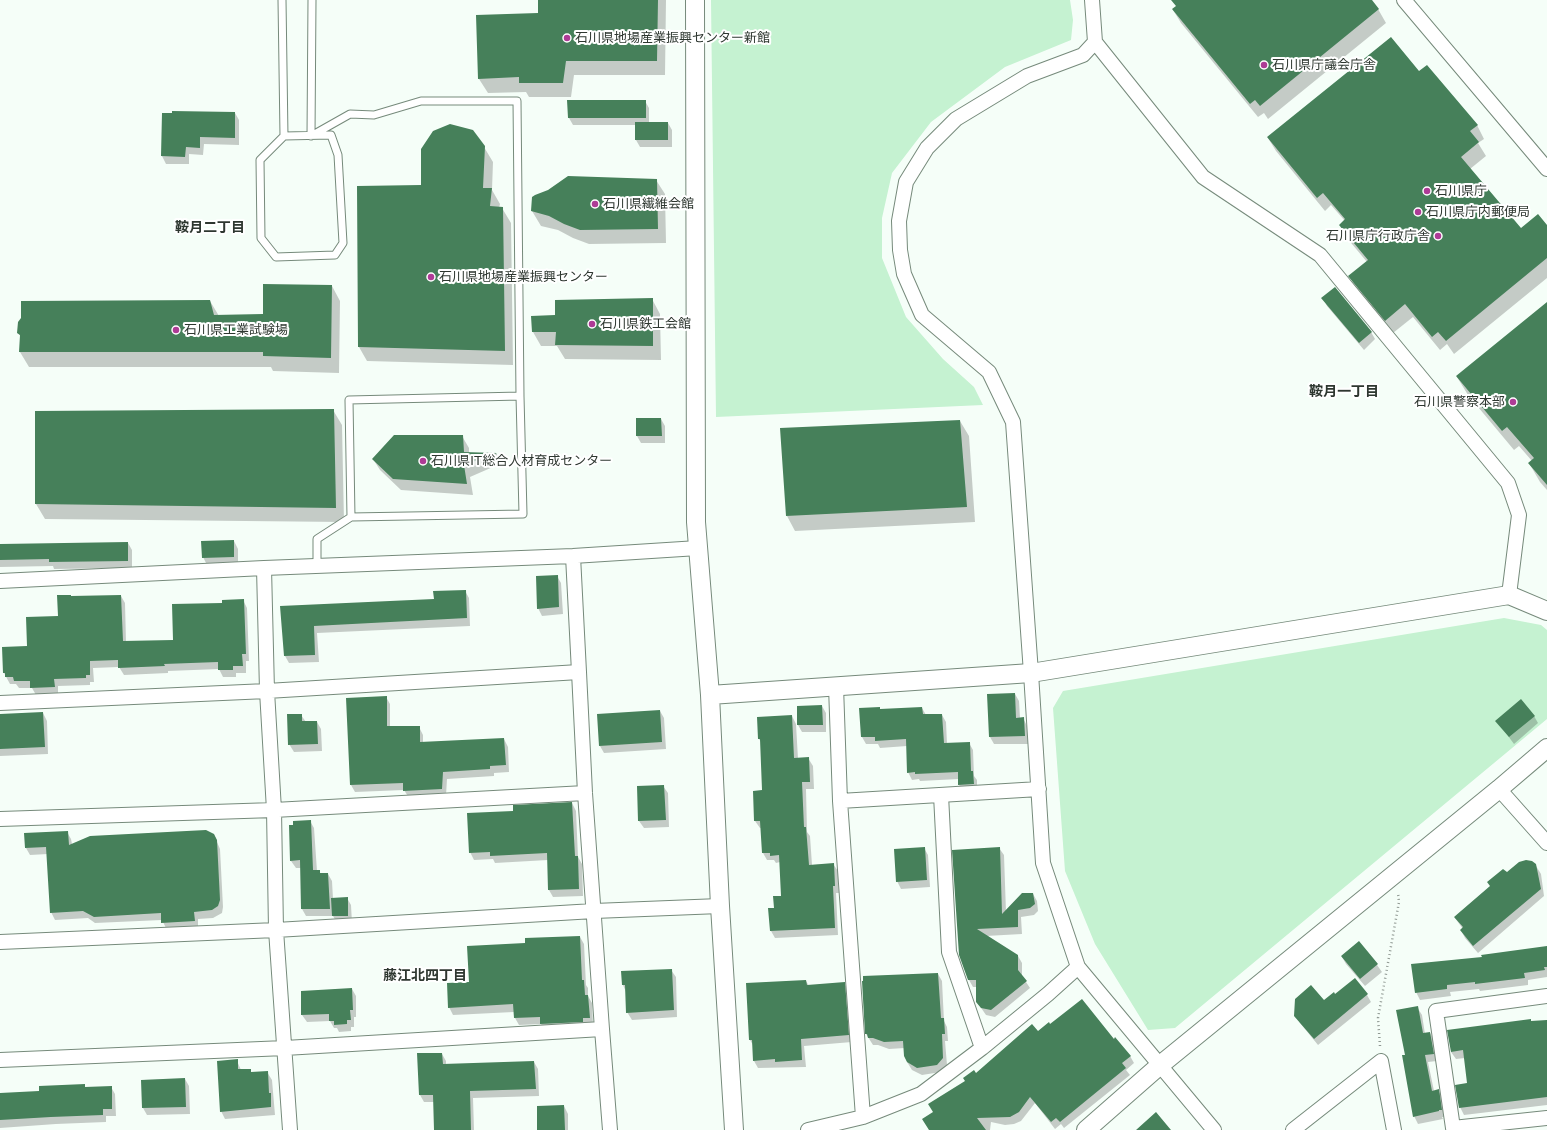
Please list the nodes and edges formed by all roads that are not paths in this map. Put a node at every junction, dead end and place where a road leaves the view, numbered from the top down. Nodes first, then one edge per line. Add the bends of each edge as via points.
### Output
1 (282, 0) edge
2 (312, 0) edge
3 (695, 0) edge
4 (1092, 0) edge
5 (1404, 0) edge
6 (1094, 42) junction
7 (284, 136) junction
8 (311, 136) junction
9 (1547, 169) edge
10 (520, 396) junction
11 (351, 517) junction
12 (698, 548) junction
13 (573, 556) junction
14 (317, 567) junction
15 (264, 568) junction
16 (0, 581) edge
17 (1509, 596) junction
18 (1547, 611) edge
19 (579, 672) junction
20 (1032, 673) junction
21 (836, 686) junction
22 (268, 691) junction
23 (710, 695) junction
24 (0, 703) edge
25 (1547, 748) edge
26 (1038, 789) junction
27 (1499, 789) junction
28 (585, 793) junction
29 (941, 795) junction
30 (840, 801) junction
31 (274, 810) junction
32 (0, 818) edge
33 (1547, 843) edge
34 (720, 906) junction
35 (594, 911) junction
36 (276, 930) junction
37 (0, 942) edge
38 (1078, 967) junction
39 (1547, 996) edge
40 (602, 1029) junction
41 (285, 1048) junction
42 (982, 1048) junction
43 (0, 1060) edge
44 (1159, 1066) junction
45 (863, 1117) junction
46 (1547, 1118) edge
47 (290, 1130) edge
48 (610, 1130) edge
49 (734, 1130) edge
50 (808, 1130) edge
51 (1086, 1130) edge
52 (1214, 1130) edge
53 (1293, 1130) edge
54 (1394, 1130) edge

1 - 7 lane
2 - 8 lane
3 - 12 street
4 - 6 street
5 - 9 street
6 - 17 street via 1203,176 1320,255 1508,483 1519,515
6 - 20 street via 1083,55 1028,76 956,119 927,148 906,182 899,221 904,274 922,315 989,372 1013,422
7 - 8 lane
7 - 8 lane via 260,160 261,238 276,257 334,255 343,242 338,155 331,135
8 - 10 lane via 350,114 374,115 421,101 517,101
10 - 11 lane via 349,400
10 - 11 lane via 524,514
11 - 14 lane via 317,539
12 - 13 street
12 - 23 street
13 - 14 street
13 - 19 street
14 - 15 street
15 - 16 street
15 - 22 street
17 - 18 street
17 - 20 street
19 - 22 street
19 - 28 street
20 - 21 street
20 - 26 street
21 - 23 street
21 - 30 street
22 - 24 street
22 - 31 street
23 - 34 street
25 - 27 street
26 - 29 street
26 - 38 street via 1043,863
27 - 33 street
27 - 44 street
28 - 31 street
28 - 35 street
29 - 30 street
29 - 42 street via 949,952
30 - 45 street
31 - 32 street
31 - 36 street
34 - 35 street
34 - 49 street
35 - 36 street
35 - 40 street
36 - 37 street
36 - 41 street
38 - 42 street
38 - 44 street
39 - 46 street via 1436,1011 1453,1128
40 - 41 street
40 - 48 street
41 - 43 street
41 - 47 street
42 - 45 street via 921,1094
44 - 51 street
44 - 52 street
45 - 50 street
53 - 54 street via 1382,1061

